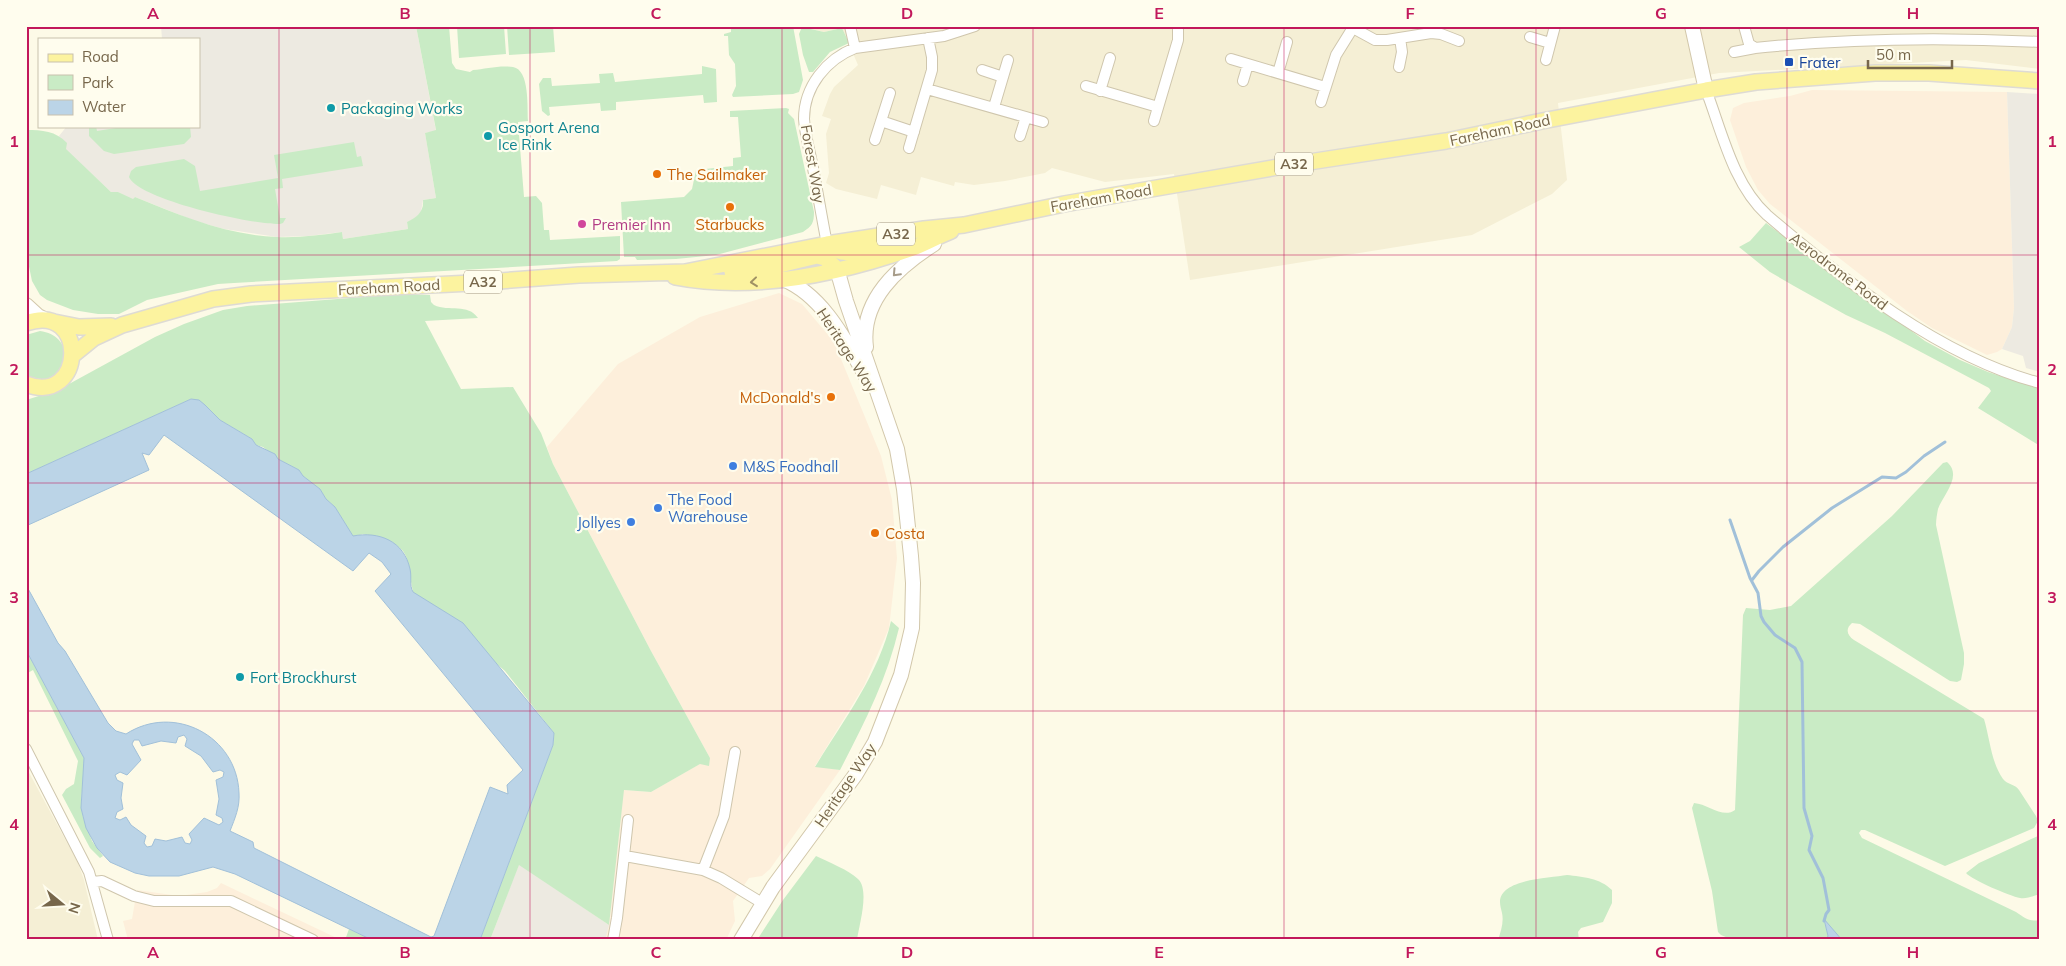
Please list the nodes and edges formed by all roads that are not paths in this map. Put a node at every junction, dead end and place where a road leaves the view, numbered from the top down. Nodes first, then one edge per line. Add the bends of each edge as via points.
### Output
1 (850, 26) edge
2 (975, 26) edge
3 (1178, 26) edge
4 (1555, 26) edge
5 (1692, 26) edge
6 (1744, 26) edge
7 (1354, 27) edge
8 (1442, 30) edge
9 (1530, 37) dead end
10 (928, 38) junction
11 (1400, 38) junction
12 (1459, 41) dead end
13 (1287, 42) dead end
14 (1550, 42) junction
15 (2040, 42) edge
16 (855, 48) junction
17 (1756, 48) junction
18 (1734, 52) dead end
19 (1110, 58) dead end
20 (1231, 59) dead end
21 (1008, 60) dead end
22 (1546, 60) dead end
23 (1248, 64) junction
24 (1399, 68) dead end
25 (982, 70) dead end
26 (1278, 73) junction
27 (1003, 77) junction
28 (1243, 81) dead end
29 (2040, 81) edge
30 (1086, 86) dead end
31 (1324, 87) junction
32 (927, 89) junction
33 (1706, 90) junction
34 (1100, 91) junction
35 (890, 92) dead end
36 (1321, 102) dead end
37 (1158, 106) junction
38 (994, 107) junction
39 (1026, 117) junction
40 (881, 121) junction
41 (1154, 121) dead end
42 (1044, 122) dead end
43 (914, 132) junction
44 (1020, 136) dead end
45 (875, 140) dead end
46 (909, 148) dead end
47 (964, 225) junction
48 (945, 233) junction
49 (827, 244) junction
50 (837, 269) junction
51 (685, 272) junction
52 (660, 274) junction
53 (784, 279) junction
54 (26, 304) edge
55 (48, 321) junction
56 (26, 323) edge
57 (122, 325) junction
58 (73, 355) junction
59 (868, 364) junction
60 (26, 384) edge
61 (2040, 384) edge
62 (49, 386) junction
63 (26, 394) edge
64 (883, 407) junction
65 (26, 749) edge
66 (735, 752) dead end
67 (628, 820) dead end
68 (625, 856) junction
69 (703, 870) junction
70 (93, 882) junction
71 (762, 903) junction
72 (108, 940) edge
73 (313, 940) edge
74 (612, 940) edge
75 (741, 940) edge

1 - 16 street
2 - 10 street, Forest Way
3 - 37 street via 1178,40
4 - 14 street
5 - 33 street
6 - 17 street via 1749,44
7 - 11 street via 1375,40
7 - 31 street via 1336,55
8 - 11 street
8 - 12 street
9 - 14 street
10 - 16 street, Forest Way
10 - 32 street via 932,70
11 - 24 street
13 - 26 street
14 - 22 street
15 - 17 street via 1934,38 1810,42
16 - 49 street, Forest Way via 844,52 824,70 813,84 805,106 805,128
17 - 18 street
19 - 34 street
20 - 23 street
21 - 27 street
23 - 26 street
23 - 28 street
25 - 27 street
26 - 31 street
27 - 38 street
29 - 33 main road, Fareham Road / A32 via 1929,73 1875,73 1756,82
30 - 34 street
31 - 36 street
32 - 38 street
32 - 43 street
33 - 47 main road, Fareham Road / A32 via 1446,141 1296,164
33 - 61 street, Aerodrome Road via 1742,184 1767,215 1882,305 1922,331 1961,353
34 - 37 street
35 - 40 street
37 - 41 street
38 - 39 street
39 - 42 street
39 - 44 street
40 - 43 street
40 - 45 street
43 - 46 street
47 - 48 main road, Fareham Road / A32
47 - 49 main road, Fareham Road / A32
47 -> 59 street, Heritage Way via 909,260 876,299 865,338
48 - 49 main road, A32 via 852,253 841,252
48 - 50 main road, Fareham Road / A32 via 915,247
49 - 50 main road
49 - 51 main road, Fareham Road / A32
50 - 51 main road, A32 via 825,258 817,256 763,269
50 - 53 main road, Fareham Road / A32
50 - 59 street, Heritage Way
51 - 52 main road, Fareham Road / A32
53 -> 52 main road, Fareham Road / A32 via 746,283 698,282
52 - 57 main road, Fareham Road / A32 via 579,275 251,294 213,299
53 - 64 street, Heritage Way via 808,294 828,317
54 - 55 street
55 - 56 main road, Fareham Road
55 - 57 main road, Fareham Road / A32 via 87,327
55 - 58 main road via 66,332 72,343
57 - 58 main road, Fareham Road / A32 via 94,338
58 - 62 main road via 66,375
59 - 64 street, Heritage Way
60 - 62 main road
62 - 63 main road
64 - 71 street, Heritage Way via 897,449 904,489 913,607 908,648 891,704 870,750
65 - 70 street
66 - 69 street via 724,816
67 - 68 street
68 - 69 street
68 - 74 street
69 - 71 street
70 - 72 street
70 - 73 street via 102,881 148,900 231,901
71 - 75 street, Heritage Way

